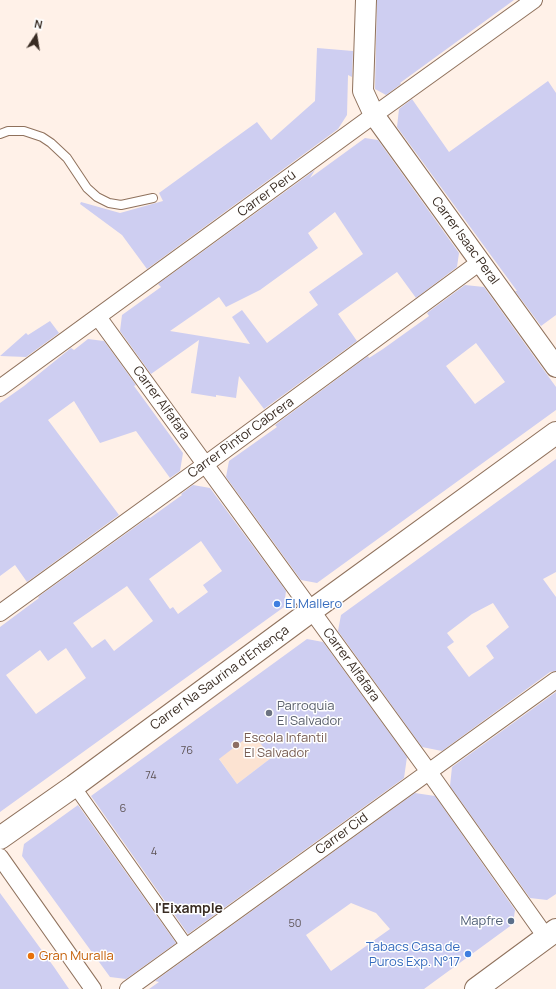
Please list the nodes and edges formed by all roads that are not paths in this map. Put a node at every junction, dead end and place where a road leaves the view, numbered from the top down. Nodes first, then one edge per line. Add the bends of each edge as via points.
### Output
1 (366, 0) edge
2 (529, 2) edge
3 (374, 115) junction
4 (0, 134) edge
5 (153, 198) dead end
6 (480, 262) junction
7 (98, 317) junction
8 (556, 367) edge
9 (0, 388) edge
10 (556, 433) edge
11 (206, 464) junction
12 (311, 611) junction
13 (0, 612) edge
14 (556, 680) edge
15 (428, 772) junction
16 (74, 786) junction
17 (0, 838) edge
18 (0, 857) edge
19 (551, 934) edge
20 (187, 946) junction
21 (93, 989) edge
22 (128, 989) edge
23 (476, 989) edge

1 - 3 street, Carrer Isaac Peral via 363,91
2 - 3 street, Carrer Perú
3 - 6 street, Carrer Isaac Peral
3 - 7 street, Carrer Perú
4 - 5 lane via 24,131 42,136 67,158 86,188 109,203 127,204
6 - 8 street, Carrer Isaac Peral
6 - 11 street, Carrer Pintor Cabrera
7 - 9 street, Carrer Perú
7 - 11 street, Carrer Alfafara
10 - 12 main road, Carrer Na Saurina d'Entença
11 - 12 street, Carrer Alfafara
11 - 13 street, Carrer Pintor Cabrera
12 - 15 street, Carrer Alfafara
12 - 16 main road, Carrer Na Saurina d'Entença
14 - 15 street, Carrer Cid
15 - 19 street, Carrer Alfafara
15 - 20 street, Carrer Cid
16 - 17 main road, Carrer Na Saurina d'Entença
16 - 20 street
18 - 21 street
19 - 23 main road
20 - 22 street, Carrer Cid

